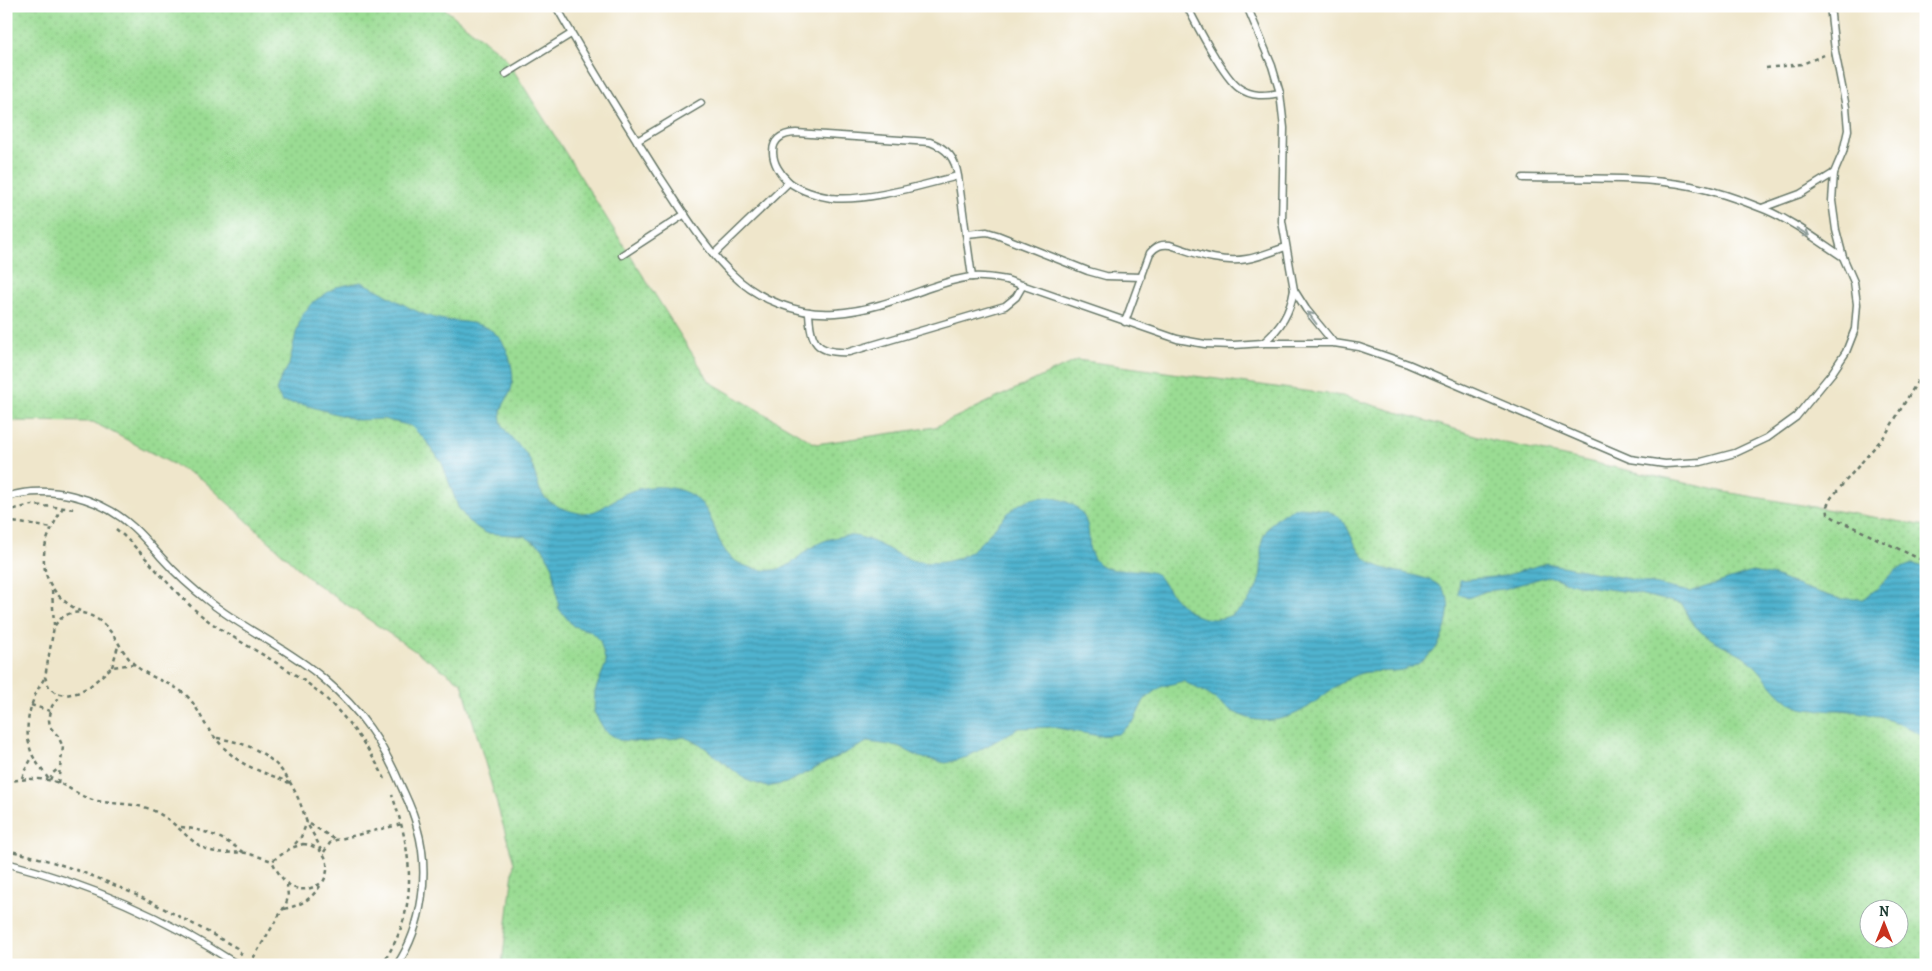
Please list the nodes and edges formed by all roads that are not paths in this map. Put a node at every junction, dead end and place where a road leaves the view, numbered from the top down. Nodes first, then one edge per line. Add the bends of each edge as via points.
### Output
1 (556, 6) edge
2 (1187, 6) edge
3 (1247, 6) edge
4 (1829, 7) edge
5 (572, 34) junction
6 (506, 74) dead end
7 (1280, 93) junction
8 (701, 103) dead end
9 (637, 141) junction
10 (1834, 173) junction
11 (958, 176) junction
12 (1523, 178) dead end
13 (789, 182) junction
14 (1762, 208) junction
15 (685, 214) junction
16 (966, 234) junction
17 (1286, 247) junction
18 (714, 254) junction
19 (622, 255) dead end
20 (1843, 257) junction
21 (1142, 276) junction
22 (972, 277) junction
23 (1023, 285) junction
24 (1294, 290) junction
25 (809, 312) junction
26 (1125, 322) junction
27 (1263, 343) junction
28 (1334, 343) junction
29 (6, 497) edge
30 (6, 863) edge
31 (238, 965) edge
32 (397, 965) edge

1 - 5 lane
2 - 7 lane via 1238,88 1266,96
3 - 7 lane
4 - 10 lane via 1848,130
5 - 6 lane
5 - 9 lane
7 - 17 lane via 1284,128 1282,221
8 - 9 lane
9 - 15 lane
10 - 14 lane via 1800,194
10 - 20 lane via 1832,202
11 - 13 lane via 855,198 830,198
11 - 13 lane via 950,154 930,142 786,133 778,138 772,154
11 - 16 lane
12 - 14 lane via 1691,186
13 - 18 lane
14 -> 20 lane
15 - 18 lane
15 - 19 lane
16 - 21 lane via 987,232 1106,276
16 - 22 lane
17 - 21 lane via 1248,259 1233,260 1217,259 1162,244 1150,253
17 - 24 lane
18 - 25 lane via 732,275 755,292
20 - 28 lane via 1854,282 1857,304 1855,329 1846,352 1832,373 1796,417 1767,438 1735,453 1700,462 1665,464 1630,459 1384,355
21 - 26 lane
22 - 23 lane via 989,277
22 - 25 lane via 856,312
23 - 25 lane via 1005,306 849,352 835,353 821,348 811,338
23 - 26 lane
24 - 27 lane via 1292,306 1285,320
28 -> 24 lane
26 - 27 lane via 1177,339 1206,344
27 - 28 lane
29 - 32 lane via 33,492 65,494 84,498 119,515 198,593 234,620 302,662 326,680 361,715 391,762 413,813 422,848 424,877 419,912
30 - 31 lane via 68,881 140,910 200,940

